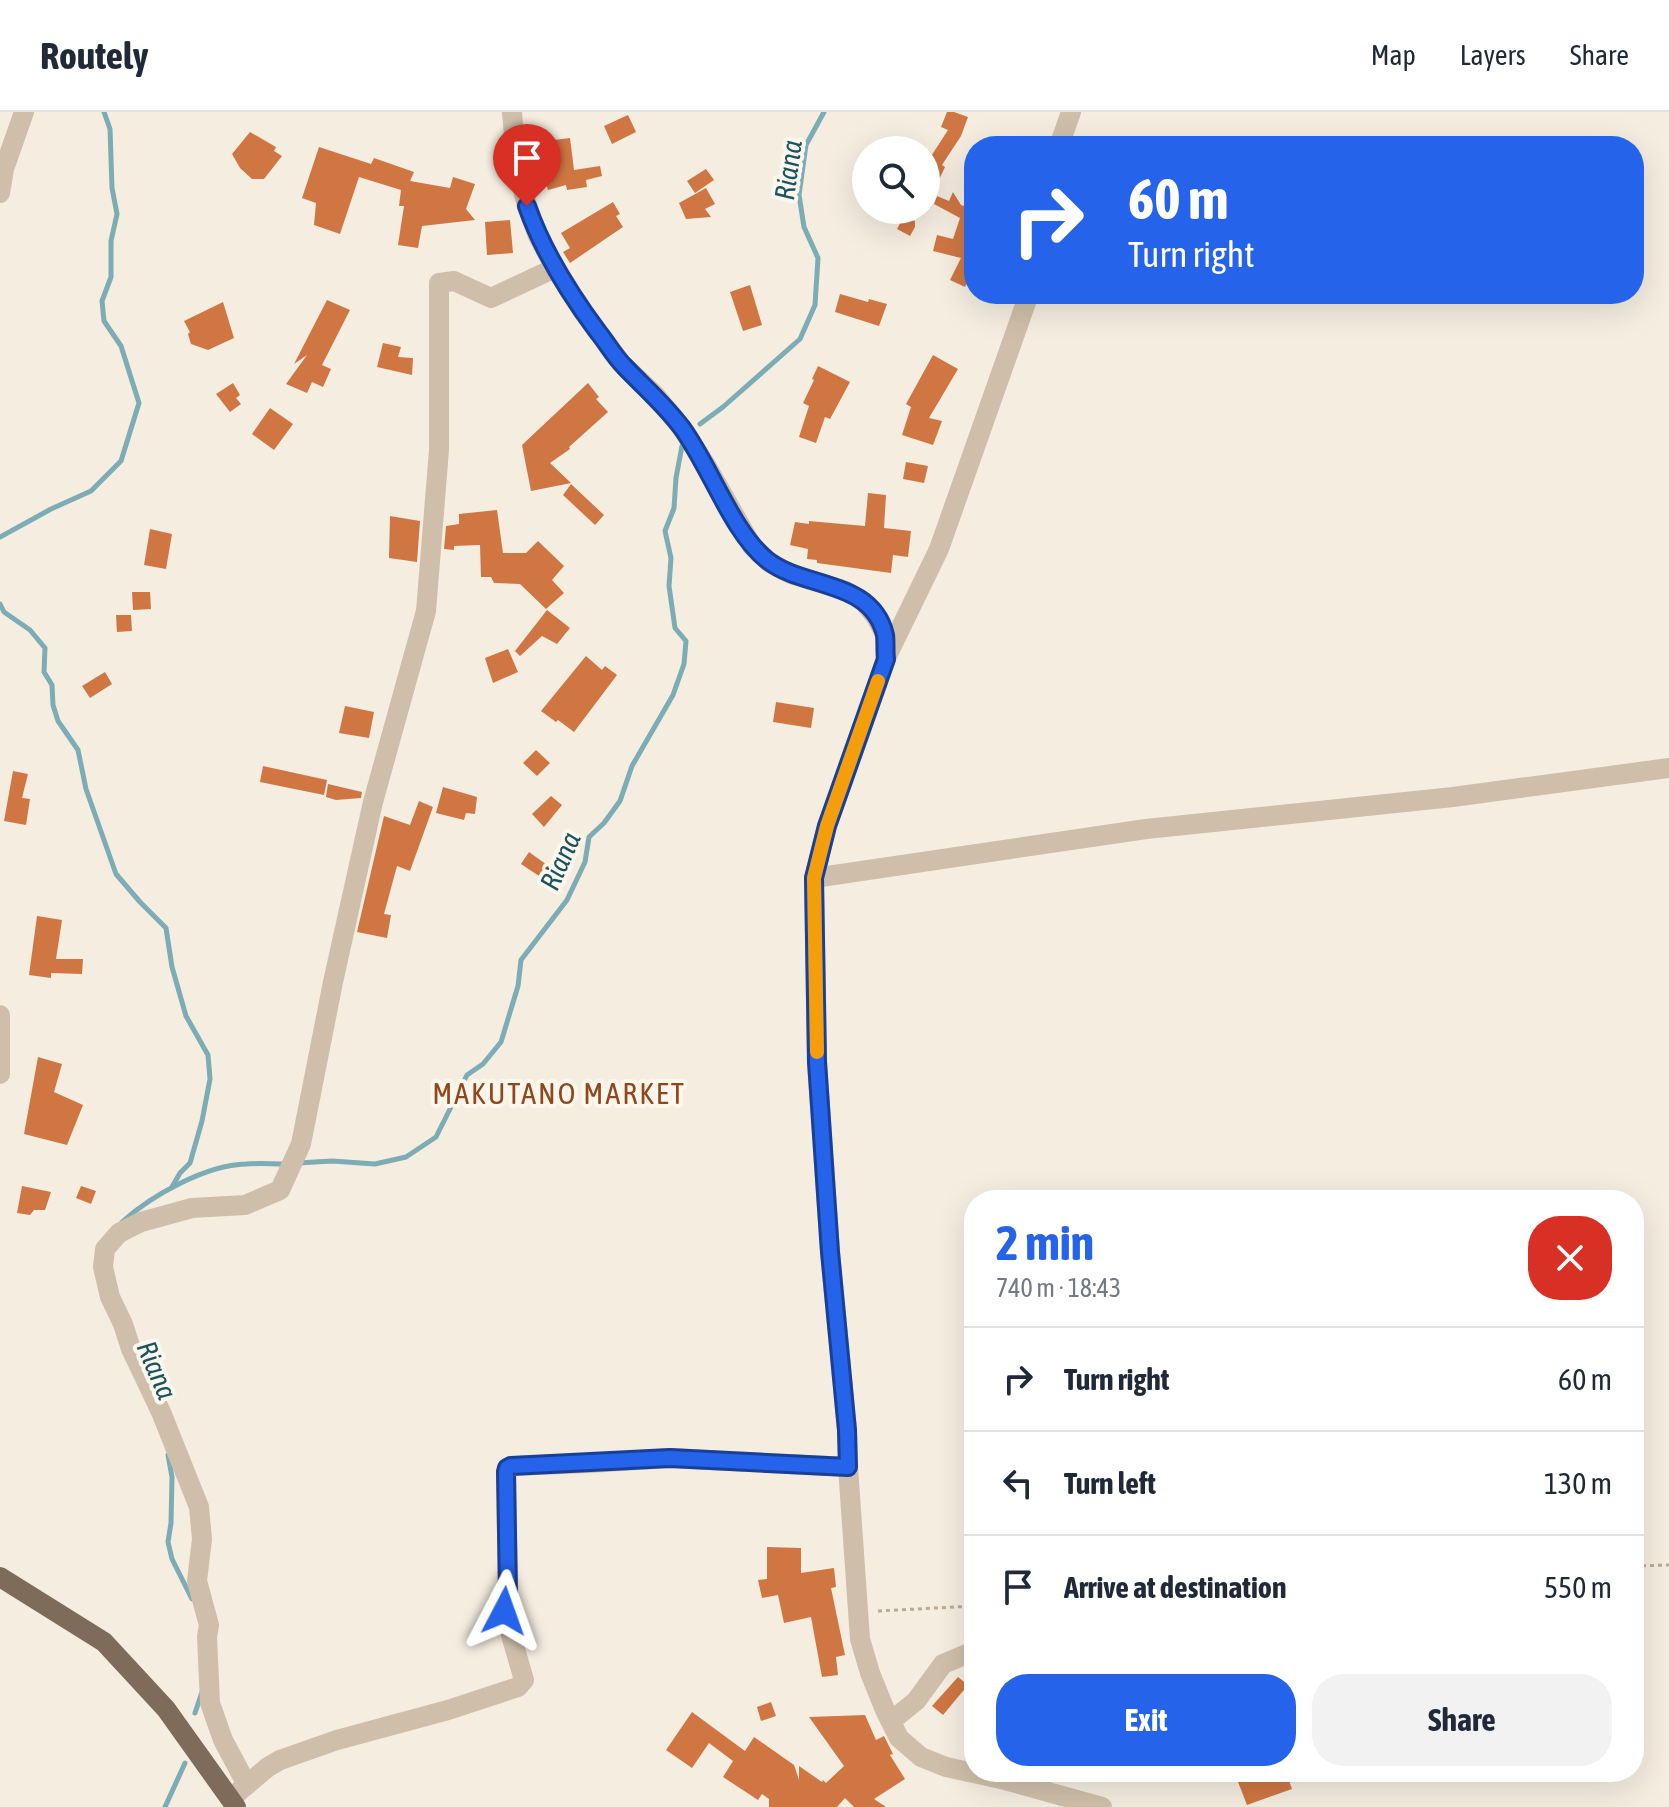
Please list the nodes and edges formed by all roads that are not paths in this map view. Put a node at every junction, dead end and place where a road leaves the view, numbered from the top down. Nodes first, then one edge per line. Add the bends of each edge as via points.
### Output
1 (24, 112) edge
2 (512, 112) edge
3 (1071, 112) edge
4 (1063, 136) edge
5 (0, 193) edge
6 (555, 268) junction
7 (1025, 304) edge
8 (886, 659) junction
9 (1669, 768) edge
10 (814, 878) junction
11 (0, 1015) edge
12 (0, 1074) edge
13 (848, 1467) junction
14 (0, 1577) edge
15 (964, 1655) edge
16 (891, 1721) junction
17 (964, 1771) edge
18 (1012, 1782) edge
19 (238, 1797) edge
20 (1102, 1807) edge

1 - 5 street
2 - 6 street via 527,206
3 - 4 street
6 - 8 street via 622,364 682,428 752,546 791,574 863,601 885,634
6 - 19 street via 491,298 454,281 439,283 439,450 426,611 373,802 301,1144 280,1190 245,1205 192,1208 141,1222 119,1233 105,1249 110,1297 199,1507 197,1581 209,1625 210,1703
7 - 8 street via 939,549
8 - 10 street
9 - 10 street via 1146,829
10 - 13 street via 817,1062
11 - 12 street
13 - 16 street via 860,1639
13 - 19 street via 670,1458 507,1468 504,1611 524,1680 518,1687 448,1710 280,1760
14 - 19 main road via 104,1642
15 - 16 street via 943,1664 916,1701
16 - 17 street via 899,1738 921,1757
18 - 20 street

